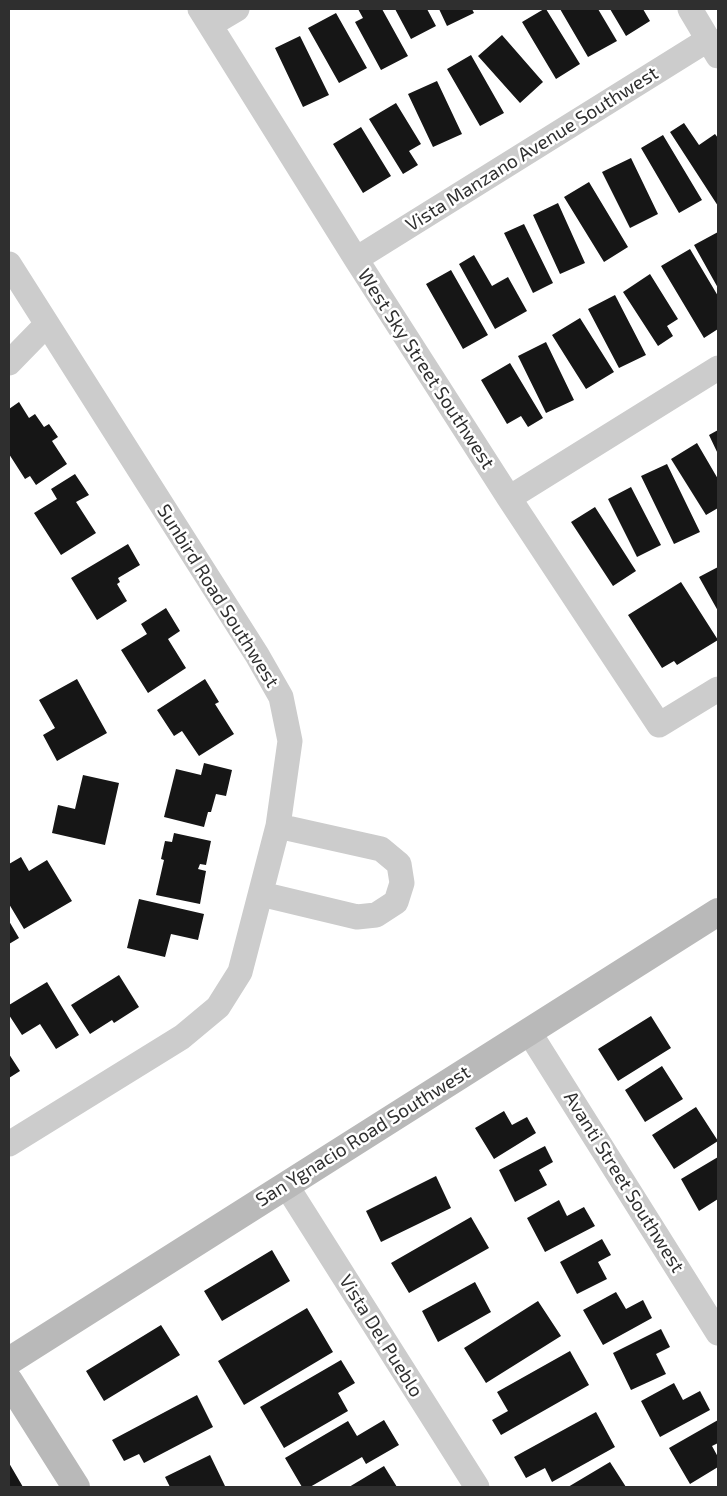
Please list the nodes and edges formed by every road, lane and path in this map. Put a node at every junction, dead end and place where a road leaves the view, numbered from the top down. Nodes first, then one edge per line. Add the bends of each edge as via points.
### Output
1 (237, 9) edge
2 (690, 9) edge
3 (205, 17) edge
4 (713, 48) edge
5 (356, 259) junction
6 (9, 264) edge
7 (47, 324) junction
8 (9, 362) edge
9 (718, 368) edge
10 (509, 498) junction
11 (718, 689) edge
12 (278, 826) junction
13 (261, 894) junction
14 (718, 912) edge
15 (529, 1032) junction
16 (9, 1144) edge
17 (286, 1185) junction
18 (718, 1333) edge
19 (9, 1361) edge
20 (9, 1381) edge
21 (76, 1487) edge
22 (477, 1487) edge

1 - 3 street
2 - 4 street
3 - 5 street, West Sky Street Southwest
4 - 5 street, Vista Manzano Avenue Southwest
5 - 10 street, West Sky Street Southwest
6 - 7 street, Sunbird Road Southwest
7 - 8 street
7 - 12 street, Sunbird Road Southwest via 281,697 290,741
9 - 10 street
10 - 11 street, West Sky Street Southwest via 659,725
12 - 13 street, Sunbird Road Southwest
12 - 13 street via 381,849 399,864 402,883 396,902 376,915 357,917
13 - 16 street, Sunbird Road Southwest via 240,972 218,1007 182,1037
14 - 15 street, San Ygnacio Road Southwest
15 - 17 street, San Ygnacio Road Southwest
15 - 18 street, Avanti Street Southwest
17 - 19 street, San Ygnacio Road Southwest
17 - 22 street, Vista Del Pueblo
20 - 21 street

